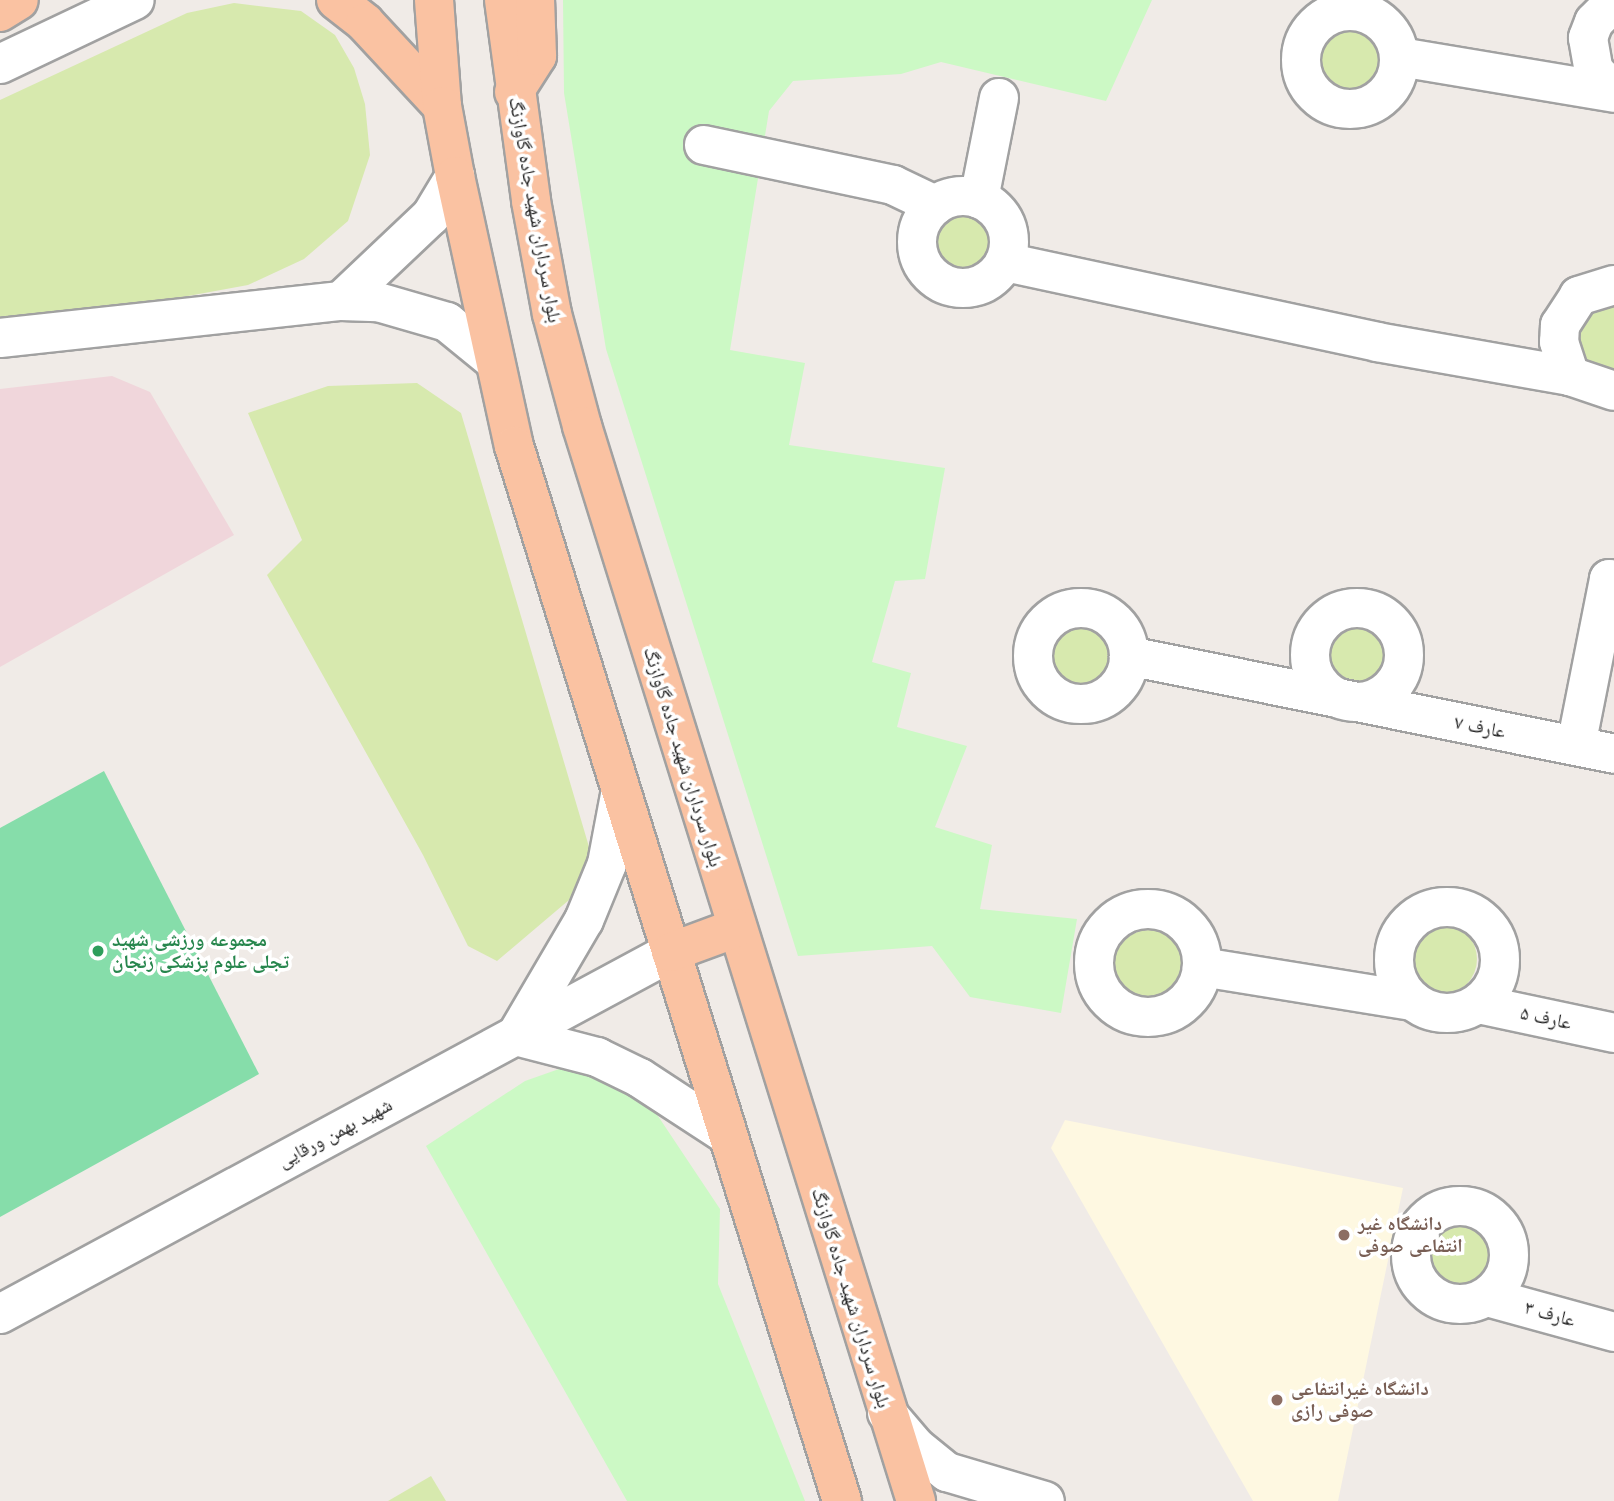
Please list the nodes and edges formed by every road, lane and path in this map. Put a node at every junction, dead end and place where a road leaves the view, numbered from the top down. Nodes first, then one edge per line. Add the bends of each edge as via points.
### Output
1 (9, 0) edge
2 (19, 0) edge
3 (135, 0) edge
4 (336, 0) edge
5 (434, 0) edge
6 (505, 0) edge
7 (535, 0) edge
8 (1614, 2) edge
9 (0, 4) edge
10 (0, 12) edge
11 (1400, 57) dead end
12 (0, 64) edge
13 (514, 92) junction
14 (1614, 92) edge
15 (999, 99) dead end
16 (442, 106) junction
17 (704, 145) dead end
18 (455, 176) junction
19 (979, 199) junction
20 (936, 205) junction
21 (1004, 262) junction
22 (1614, 285) edge
23 (341, 301) junction
24 (0, 338) edge
25 (491, 358) junction
26 (1570, 376) junction
27 (1611, 391) edge
28 (1614, 580) edge
29 (1129, 656) dead end
30 (1604, 659) edge
31 (1576, 746) junction
32 (1614, 754) edge
33 (621, 795) junction
34 (736, 928) junction
35 (671, 952) junction
36 (1202, 967) dead end
37 (1413, 1001) junction
38 (1478, 1003) junction
39 (1614, 1033) edge
40 (516, 1036) junction
41 (727, 1135) junction
42 (1487, 1297) dead end
43 (0, 1314) edge
44 (1614, 1332) edge
45 (885, 1410) junction
46 (842, 1501) edge
47 (916, 1501) edge
48 (1045, 1501) edge

1 - 9 main road
2 - 10 main road
3 - 12 street
4 - 16 main road via 365,23
5 - 16 main road
6 - 13 main road, بلوار سرداران شهید جاده گاوازنگ
7 - 13 main road via 537,56
8 - 14 street via 1594,22 1588,38 1594,71
11 - 14 street
13 - 34 main road, بلوار سرداران شهید جاده گاوازنگ via 552,314 575,402
15 - 19 street
16 - 18 main road
17 - 20 street via 893,185
18 - 23 street via 413,235
18 - 25 main road
19 - 20 street via 956,197
19 - 21 street via 997,212 1008,232
20 - 21 street via 925,216 917,245 928,272 940,282 970,288 984,283
21 - 26 street via 1377,342
22 - 26 street via 1594,287 1567,309 1559,342
23 - 24 street
23 - 25 street via 378,302 447,322
25 - 33 main road
26 - 27 street
28 - 30 street via 1609,579
29 - 31 street, عارف ۷
30 - 31 street
31 - 32 street, عارف ۷
33 - 35 main road
33 - 40 street via 607,863 584,920
34 - 35 main road
34 - 45 main road, بلوار سرداران شهید جاده گاوازنگ
35 - 40 street, شهید بهمن ورقایی
35 - 41 main road
36 - 37 street
37 - 38 street via 1445,1013
37 - 38 street via 1396,971 1400,937 1424,912 1458,908 1488,926 1497,941 1498,975
38 - 39 street, عارف ۵
40 - 41 street via 597,1057 640,1078
40 - 43 street, شهید بهمن ورقایی
41 - 46 main road
42 - 44 street, عارف ۳
45 - 47 main road, بلوار سرداران شهید جاده گاوازنگ
45 - 48 street via 916,1447 947,1472

